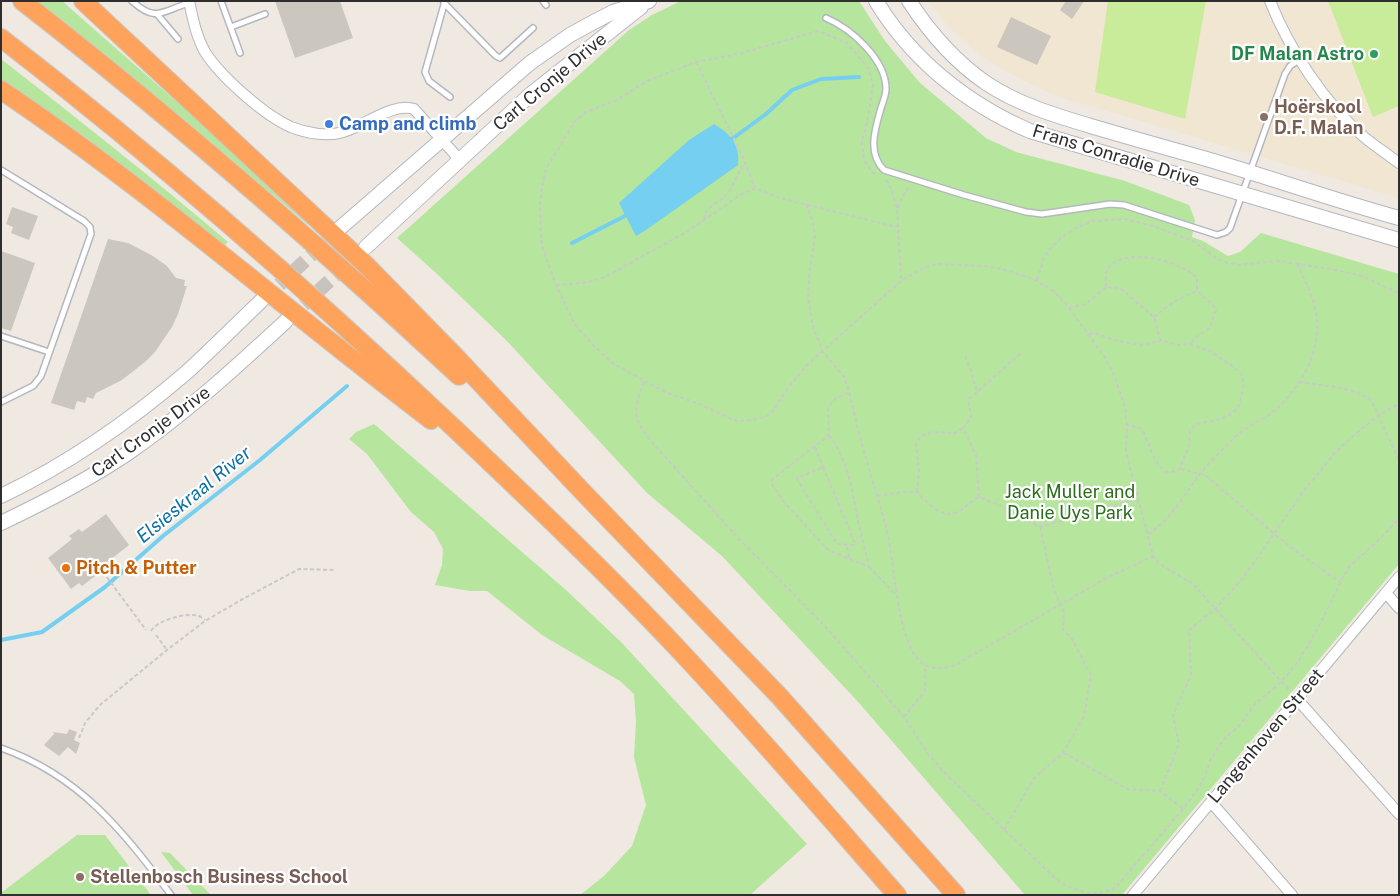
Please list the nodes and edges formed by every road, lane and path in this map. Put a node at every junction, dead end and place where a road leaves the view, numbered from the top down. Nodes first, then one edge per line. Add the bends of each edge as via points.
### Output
1 (22, 1) edge
2 (83, 1) edge
3 (132, 1) edge
4 (221, 1) edge
5 (876, 1) edge
6 (909, 1) edge
7 (1270, 1) edge
8 (191, 2) edge
9 (445, 2) edge
10 (648, 2) edge
11 (157, 14) junction
12 (265, 14) dead end
13 (826, 18) dead end
14 (231, 27) junction
15 (533, 28) dead end
16 (1, 38) edge
17 (178, 39) dead end
18 (240, 53) dead end
19 (1299, 60) junction
20 (696, 62) junction
21 (1, 90) edge
22 (450, 97) dead end
23 (441, 139) junction
24 (460, 160) junction
25 (744, 161) junction
26 (1399, 162) edge
27 (1, 170) edge
28 (1249, 172) junction
29 (878, 176) dead end
30 (883, 179) dead end
31 (913, 179) junction
32 (755, 188) junction
33 (1242, 194) junction
34 (806, 204) junction
35 (897, 208) junction
36 (1399, 218) edge
37 (705, 220) junction
38 (898, 227) junction
39 (340, 228) tunnel mouth
40 (1399, 240) edge
41 (366, 247) tunnel mouth
42 (1297, 263) junction
43 (901, 281) junction
44 (1037, 281) junction
45 (556, 285) junction
46 (1106, 287) junction
47 (1196, 291) junction
48 (1399, 293) edge
49 (261, 301) tunnel mouth
50 (1069, 308) junction
51 (1154, 317) junction
52 (286, 321) tunnel mouth
53 (1089, 334) junction
54 (1, 336) edge
55 (1161, 340) junction
56 (1190, 344) junction
57 (49, 352) junction
58 (823, 352) junction
59 (1021, 353) dead end
60 (965, 356) dead end
61 (644, 382) junction
62 (1298, 382) junction
63 (849, 392) junction
64 (976, 393) junction
65 (1, 402) edge
66 (1399, 404) edge
67 (1379, 416) junction
68 (1127, 425) junction
69 (963, 428) junction
70 (830, 435) junction
71 (815, 447) junction
72 (1399, 460) edge
73 (824, 467) junction
74 (1180, 468) junction
75 (500, 471) junction
76 (1200, 474) junction
77 (581, 490) junction
78 (917, 492) junction
79 (1, 496) edge
80 (877, 496) junction
81 (979, 497) junction
82 (1137, 499) junction
83 (1399, 518) edge
84 (1, 523) edge
85 (1040, 527) junction
86 (1148, 534) junction
87 (1274, 534) junction
88 (846, 545) junction
89 (1153, 556) junction
90 (849, 559) junction
91 (869, 567) junction
92 (334, 570) dead end
93 (103, 572) dead end
94 (1398, 578) edge
95 (1340, 582) junction
96 (1386, 593) junction
97 (898, 598) junction
98 (1060, 604) junction
99 (1216, 608) junction
100 (1399, 608) edge
101 (206, 620) junction
102 (146, 630) dead end
103 (151, 630) dead end
104 (156, 635) dead end
105 (167, 650) junction
106 (925, 666) junction
107 (1281, 682) junction
108 (1294, 696) junction
109 (904, 717) junction
110 (79, 738) dead end
111 (1, 748) edge
112 (1063, 753) junction
113 (1160, 791) junction
114 (1211, 802) junction
115 (1183, 810) junction
116 (1399, 814) edge
117 (1003, 830) junction
118 (171, 895) edge
119 (897, 895) edge
120 (956, 895) edge
121 (1132, 895) edge
122 (1292, 895) edge

1 - 77 highway via 213,155 305,235
2 - 77 highway via 366,265
3 - 11 lane via 146,12
4 - 14 lane
5 - 33 main road, Frans Conradie Drive via 887,20 919,56 973,102 1001,118 1030,131
6 - 28 main road, Frans Conradie Drive via 940,43 962,65 1017,101 1050,114
7 - 19 street
8 - 11 lane
8 - 23 street via 195,30 206,53 256,104 290,126 327,134 344,132 408,106
9 - 15 lane via 500,58
9 - 22 lane via 425,75
10 - 23 main road, Carl Cronje Drive via 612,12 570,35 530,62
10 - 24 main road, Carl Cronje Drive via 530,94
11 - 17 lane
12 - 14 lane
13 - 31 lane via 866,47 884,75 886,91 876,125 875,157 884,170
14 - 18 lane
16 - 75 highway via 190,192 309,295
19 - 26 street via 1340,113
19 - 28 lane via 1285,74
20 - 25 path
20 - 29 path via 818,32 847,43 869,69 873,85 862,141 864,160
20 - 45 path via 647,81 617,100 586,112 571,128 546,169 541,196 541,238
21 - 75 highway via 147,196 398,395
23 - 24 street
23 - 39 main road, Carl Cronje Drive
24 - 41 main road, Carl Cronje Drive
25 - 32 path
25 - 37 path via 726,196 706,211
27 - 57 lane via 84,221 91,230
28 - 33 lane
28 - 36 main road, Frans Conradie Drive
30 - 35 path via 889,182
31 - 33 lane via 1042,214 1110,204 1124,205 1217,235 1230,228
31 - 35 path
32 - 34 path
32 - 37 path
33 - 40 main road, Frans Conradie Drive
34 - 38 path
34 - 58 path via 815,236 809,276 809,313
35 - 38 path
37 - 45 path via 602,278
38 - 43 path
42 - 44 path via 1227,263 1193,241 1153,226 1125,219 1107,219 1092,221 1061,238 1048,251
42 - 48 path via 1359,275
42 - 62 path via 1316,310 1318,324 1311,360
43 - 44 path via 938,264 998,268
43 - 58 path
44 - 50 path via 1055,292
45 - 61 path via 574,322 592,344 612,364
46 - 47 path via 1108,268 1139,256 1187,269 1198,279
46 - 50 path via 1086,304
46 - 51 path via 1120,288
47 - 51 path via 1186,294
47 - 56 path via 1216,311 1211,327
49 - 79 main road, Carl Cronje Drive via 188,371 129,418 95,443
50 - 53 path
51 - 55 path
52 - 84 main road, Carl Cronje Drive via 193,404 129,452 70,488
53 - 55 path via 1142,345
53 - 68 path via 1114,376
54 - 57 lane
55 - 56 path via 1178,345
56 - 74 path via 1222,359 1240,372 1243,382 1238,408 1223,418 1190,430 1189,446
57 - 65 lane via 37,382
58 - 61 path via 791,384 774,411 752,420 726,418
58 - 63 path via 844,376
59 - 64 path
60 - 64 path
61 - 109 path via 636,402 636,417 645,433 738,538 821,622
62 - 67 path via 1365,396 1371,400
62 - 76 path via 1291,395 1268,416 1230,441
63 - 70 path via 828,407
63 - 80 path
64 - 69 path via 969,399 972,414
66 - 67 path
67 - 72 path
67 - 87 path via 1325,464
68 - 74 path via 1141,429 1151,454 1164,470 1173,472
68 - 82 path via 1126,452
69 - 78 path via 953,434 943,431 925,434 918,439
69 - 81 path via 976,455
70 - 71 path
70 - 91 path via 840,449 854,492
71 - 73 path
71 - 90 path via 771,483 828,550
73 - 88 path via 855,543
73 - 88 path via 797,478 837,544
74 - 76 path
75 - 119 highway via 680,651
76 - 86 path via 1163,524
76 - 87 path
77 - 120 highway via 780,697
78 - 80 path
78 - 81 path via 936,509 949,514
80 - 97 path via 888,536
81 - 85 path via 999,504
82 - 85 path
82 - 86 path
83 - 95 path via 1348,568
85 - 98 path
86 - 89 path
87 - 95 path
87 - 99 path via 1244,577
88 - 90 path
89 - 98 path
89 - 99 path via 1158,563 1193,584
90 - 91 path
91 - 97 path
92 - 101 path via 299,570
93 - 102 path
94 - 96 street, Langenhoven Street
95 - 107 path via 1315,634
96 - 100 street
96 - 108 street, Langenhoven Street
97 - 106 path via 908,644
98 - 106 path via 955,665 946,668
98 - 112 path via 1064,612 1063,629 1091,675 1084,716
99 - 107 path
99 - 113 path via 1189,630 1191,675 1173,715 1179,744
101 - 103 path via 200,616 181,617 165,620
101 - 105 path
104 - 105 path
105 - 110 path via 100,705 84,723
106 - 109 path via 926,691
107 - 108 path
107 - 115 path via 1254,704 1240,725 1216,749 1196,792
108 - 114 street, Langenhoven Street
108 - 116 street
109 - 117 path via 929,755
111 - 118 lane via 51,771 85,796 126,836
112 - 113 path via 1127,789
112 - 117 path via 1034,778
113 - 115 path
114 - 121 street, Langenhoven Street
114 - 122 street
115 - 117 path via 1115,888 1098,894 1070,887 1056,879

